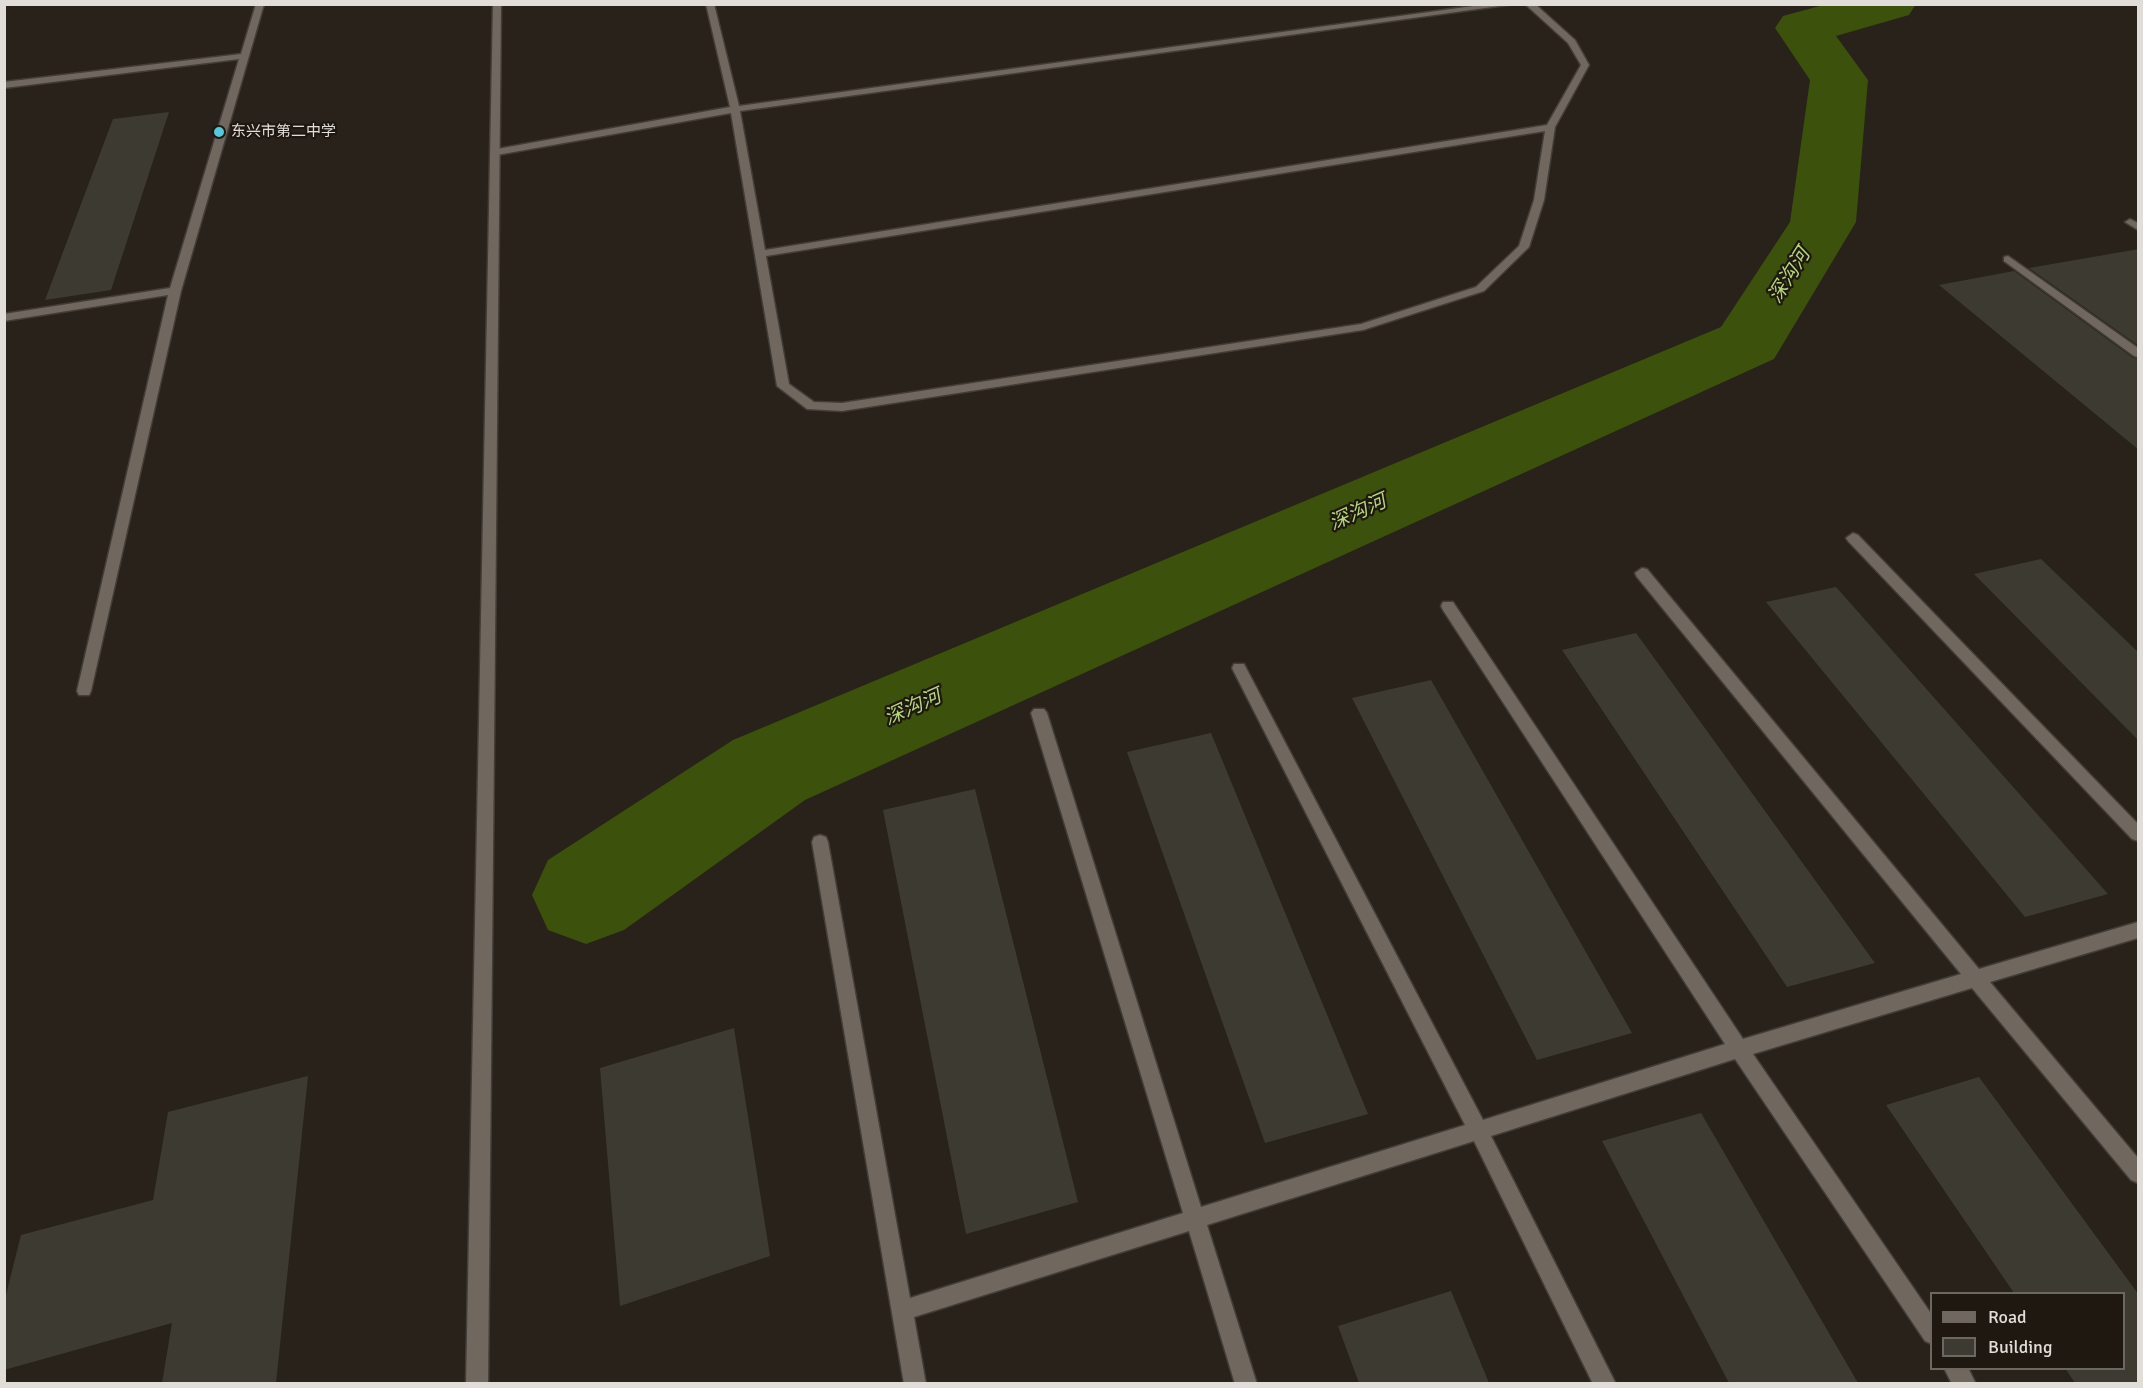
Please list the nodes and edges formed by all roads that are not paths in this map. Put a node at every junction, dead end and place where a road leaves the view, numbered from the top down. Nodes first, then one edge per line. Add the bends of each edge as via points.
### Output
1 (260, 4) edge
2 (496, 4) edge
3 (710, 4) edge
4 (1510, 4) edge
5 (1529, 4) edge
6 (245, 56) junction
7 (4, 85) edge
8 (735, 109) junction
9 (1550, 127) junction
10 (497, 152) junction
11 (761, 254) junction
12 (2008, 259) dead end
13 (175, 291) junction
14 (4, 318) edge
15 (2139, 353) edge
16 (1853, 538) dead end
17 (1642, 573) dead end
18 (1448, 606) dead end
19 (1239, 668) dead end
20 (84, 691) dead end
21 (1039, 713) dead end
22 (2139, 834) edge
23 (820, 842) dead end
24 (2139, 930) edge
25 (1976, 979) junction
26 (1739, 1049) junction
27 (1479, 1132) junction
28 (2139, 1173) edge
29 (1195, 1218) junction
30 (901, 1311) junction
31 (1930, 1331) edge
32 (1956, 1370) edge
33 (477, 1383) edge
34 (915, 1383) edge
35 (1246, 1383) edge
36 (1605, 1383) edge
37 (1965, 1383) edge

1 - 6 street
2 - 10 street
3 - 8 street
4 - 8 street
5 - 9 street via 1572,42 1585,65
6 - 7 street
6 - 13 street
8 - 10 street
8 - 11 street
9 - 11 street
9 - 11 street via 1539,200 1524,247 1480,289 1363,327 1242,348 842,407 811,406 783,386
10 - 33 street
12 - 15 street
13 - 14 street
13 - 20 street
16 - 22 street
17 - 25 street
18 - 26 street
19 - 27 street
21 - 29 street
23 - 30 street
24 - 25 street
25 - 26 street
25 - 28 street
26 - 27 street
26 - 31 street
27 - 29 street
27 - 36 street
29 - 30 street
29 - 35 street
30 - 34 street
32 - 37 street

